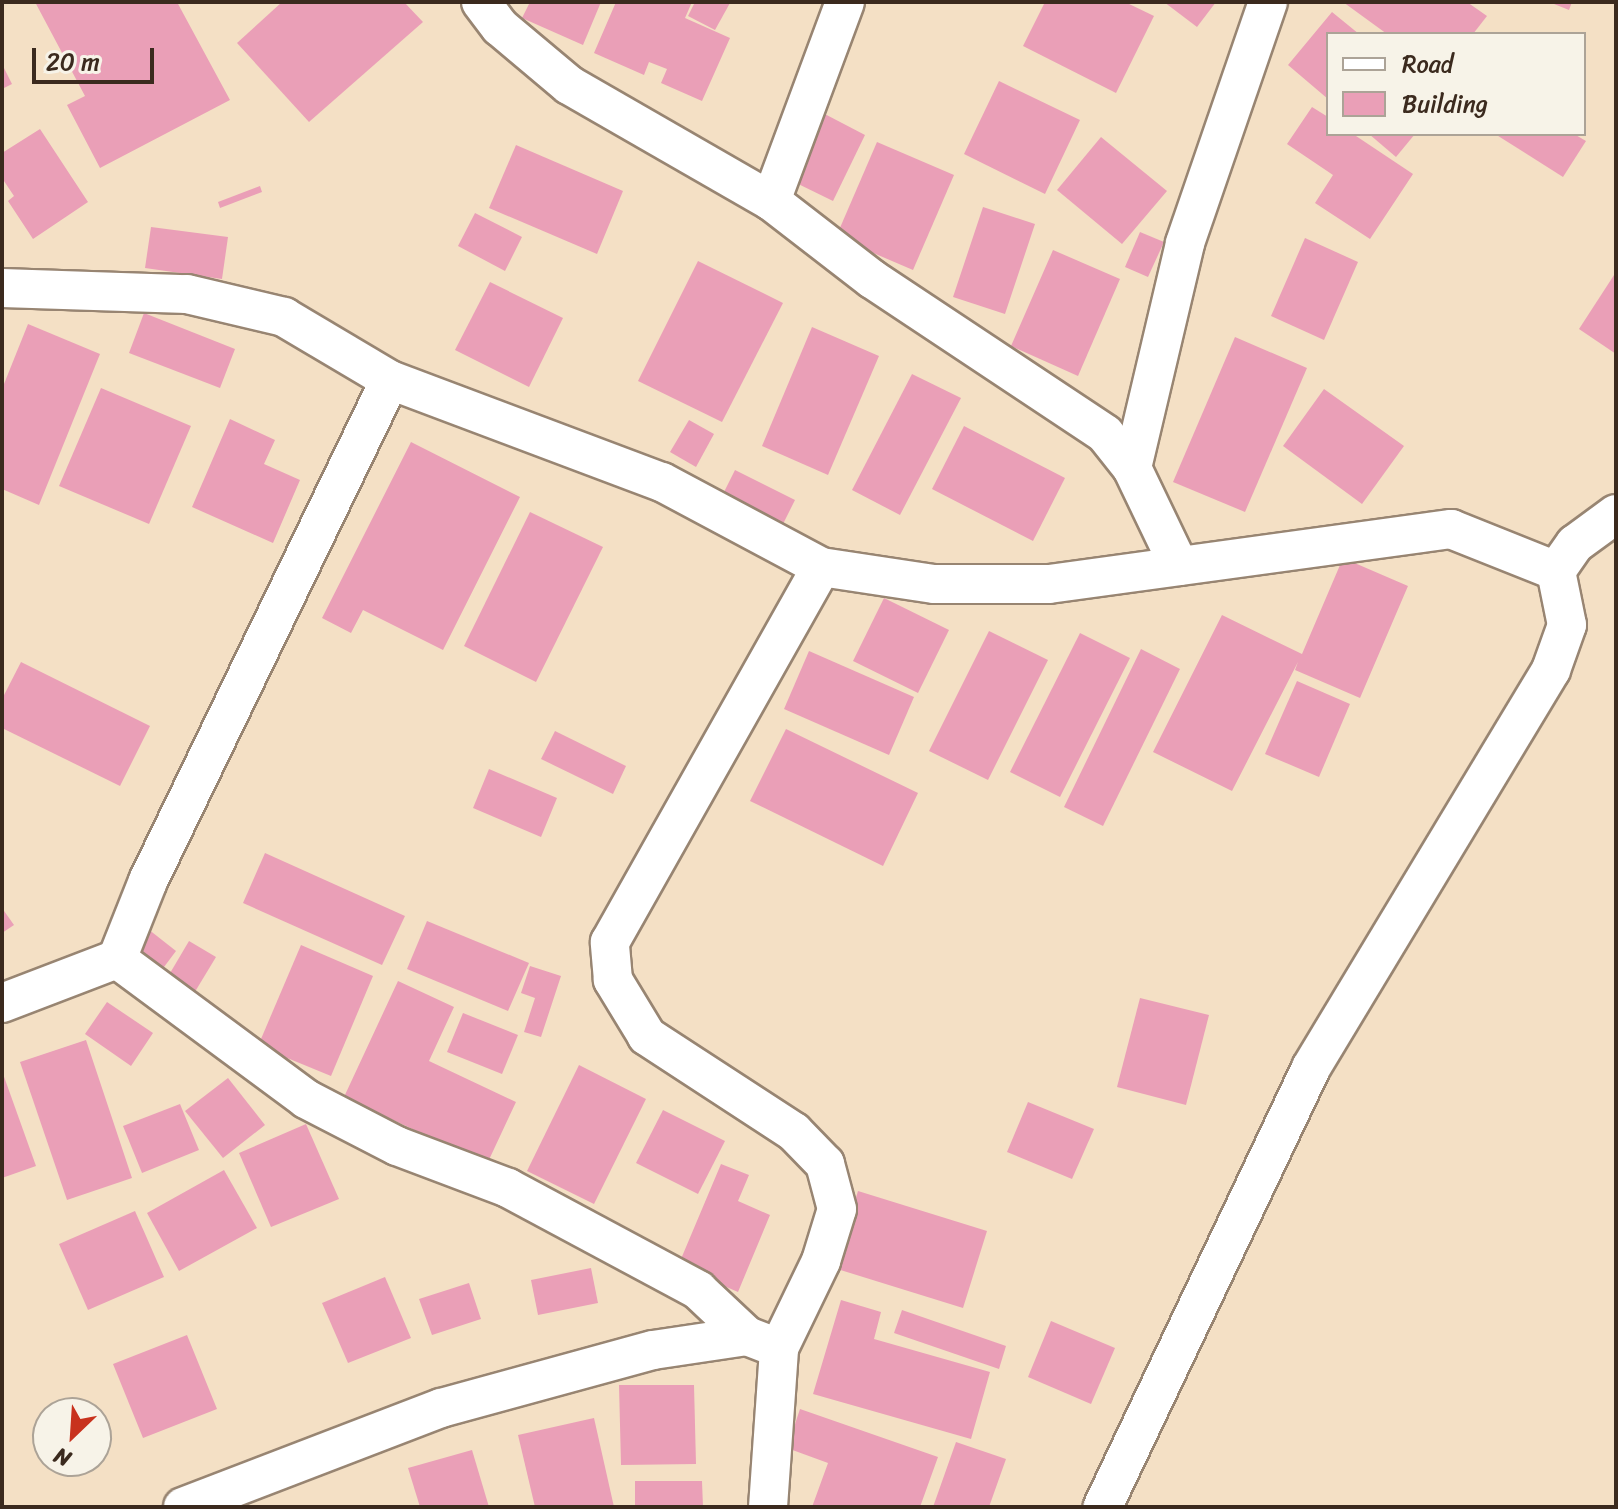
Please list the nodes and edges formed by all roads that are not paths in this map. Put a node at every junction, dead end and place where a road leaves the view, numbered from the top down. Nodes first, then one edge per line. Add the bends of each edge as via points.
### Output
1 (481, 2) edge
2 (845, 2) edge
3 (1268, 2) edge
4 (771, 201) junction
5 (2, 288) edge
6 (390, 380) junction
7 (1132, 468) junction
8 (1616, 514) edge
9 (1179, 566) junction
10 (821, 567) junction
11 (1556, 571) junction
12 (117, 959) junction
13 (2, 1003) edge
14 (763, 1342) junction
15 (183, 1507) edge
16 (768, 1507) edge
17 (1103, 1507) edge

1 - 4 street via 500,27 569,85
2 - 4 street
3 - 7 street via 1185,243
4 - 7 street via 911,306 1105,434
5 - 6 street via 187,294 256,310 284,317
6 - 10 street via 662,482
6 - 12 street via 148,881
7 - 9 street
8 - 11 street via 1575,544
9 - 10 street via 1049,584 948,584
9 - 11 street via 1451,529
10 - 14 street via 610,942 613,980 647,1036 794,1132 825,1164 837,1209 821,1261
11 - 17 street via 1567,625 1551,670 1311,1068
12 - 13 street
12 - 14 street via 306,1099 397,1146 508,1188 685,1283
14 - 15 street via 653,1350 441,1408
14 - 16 street

